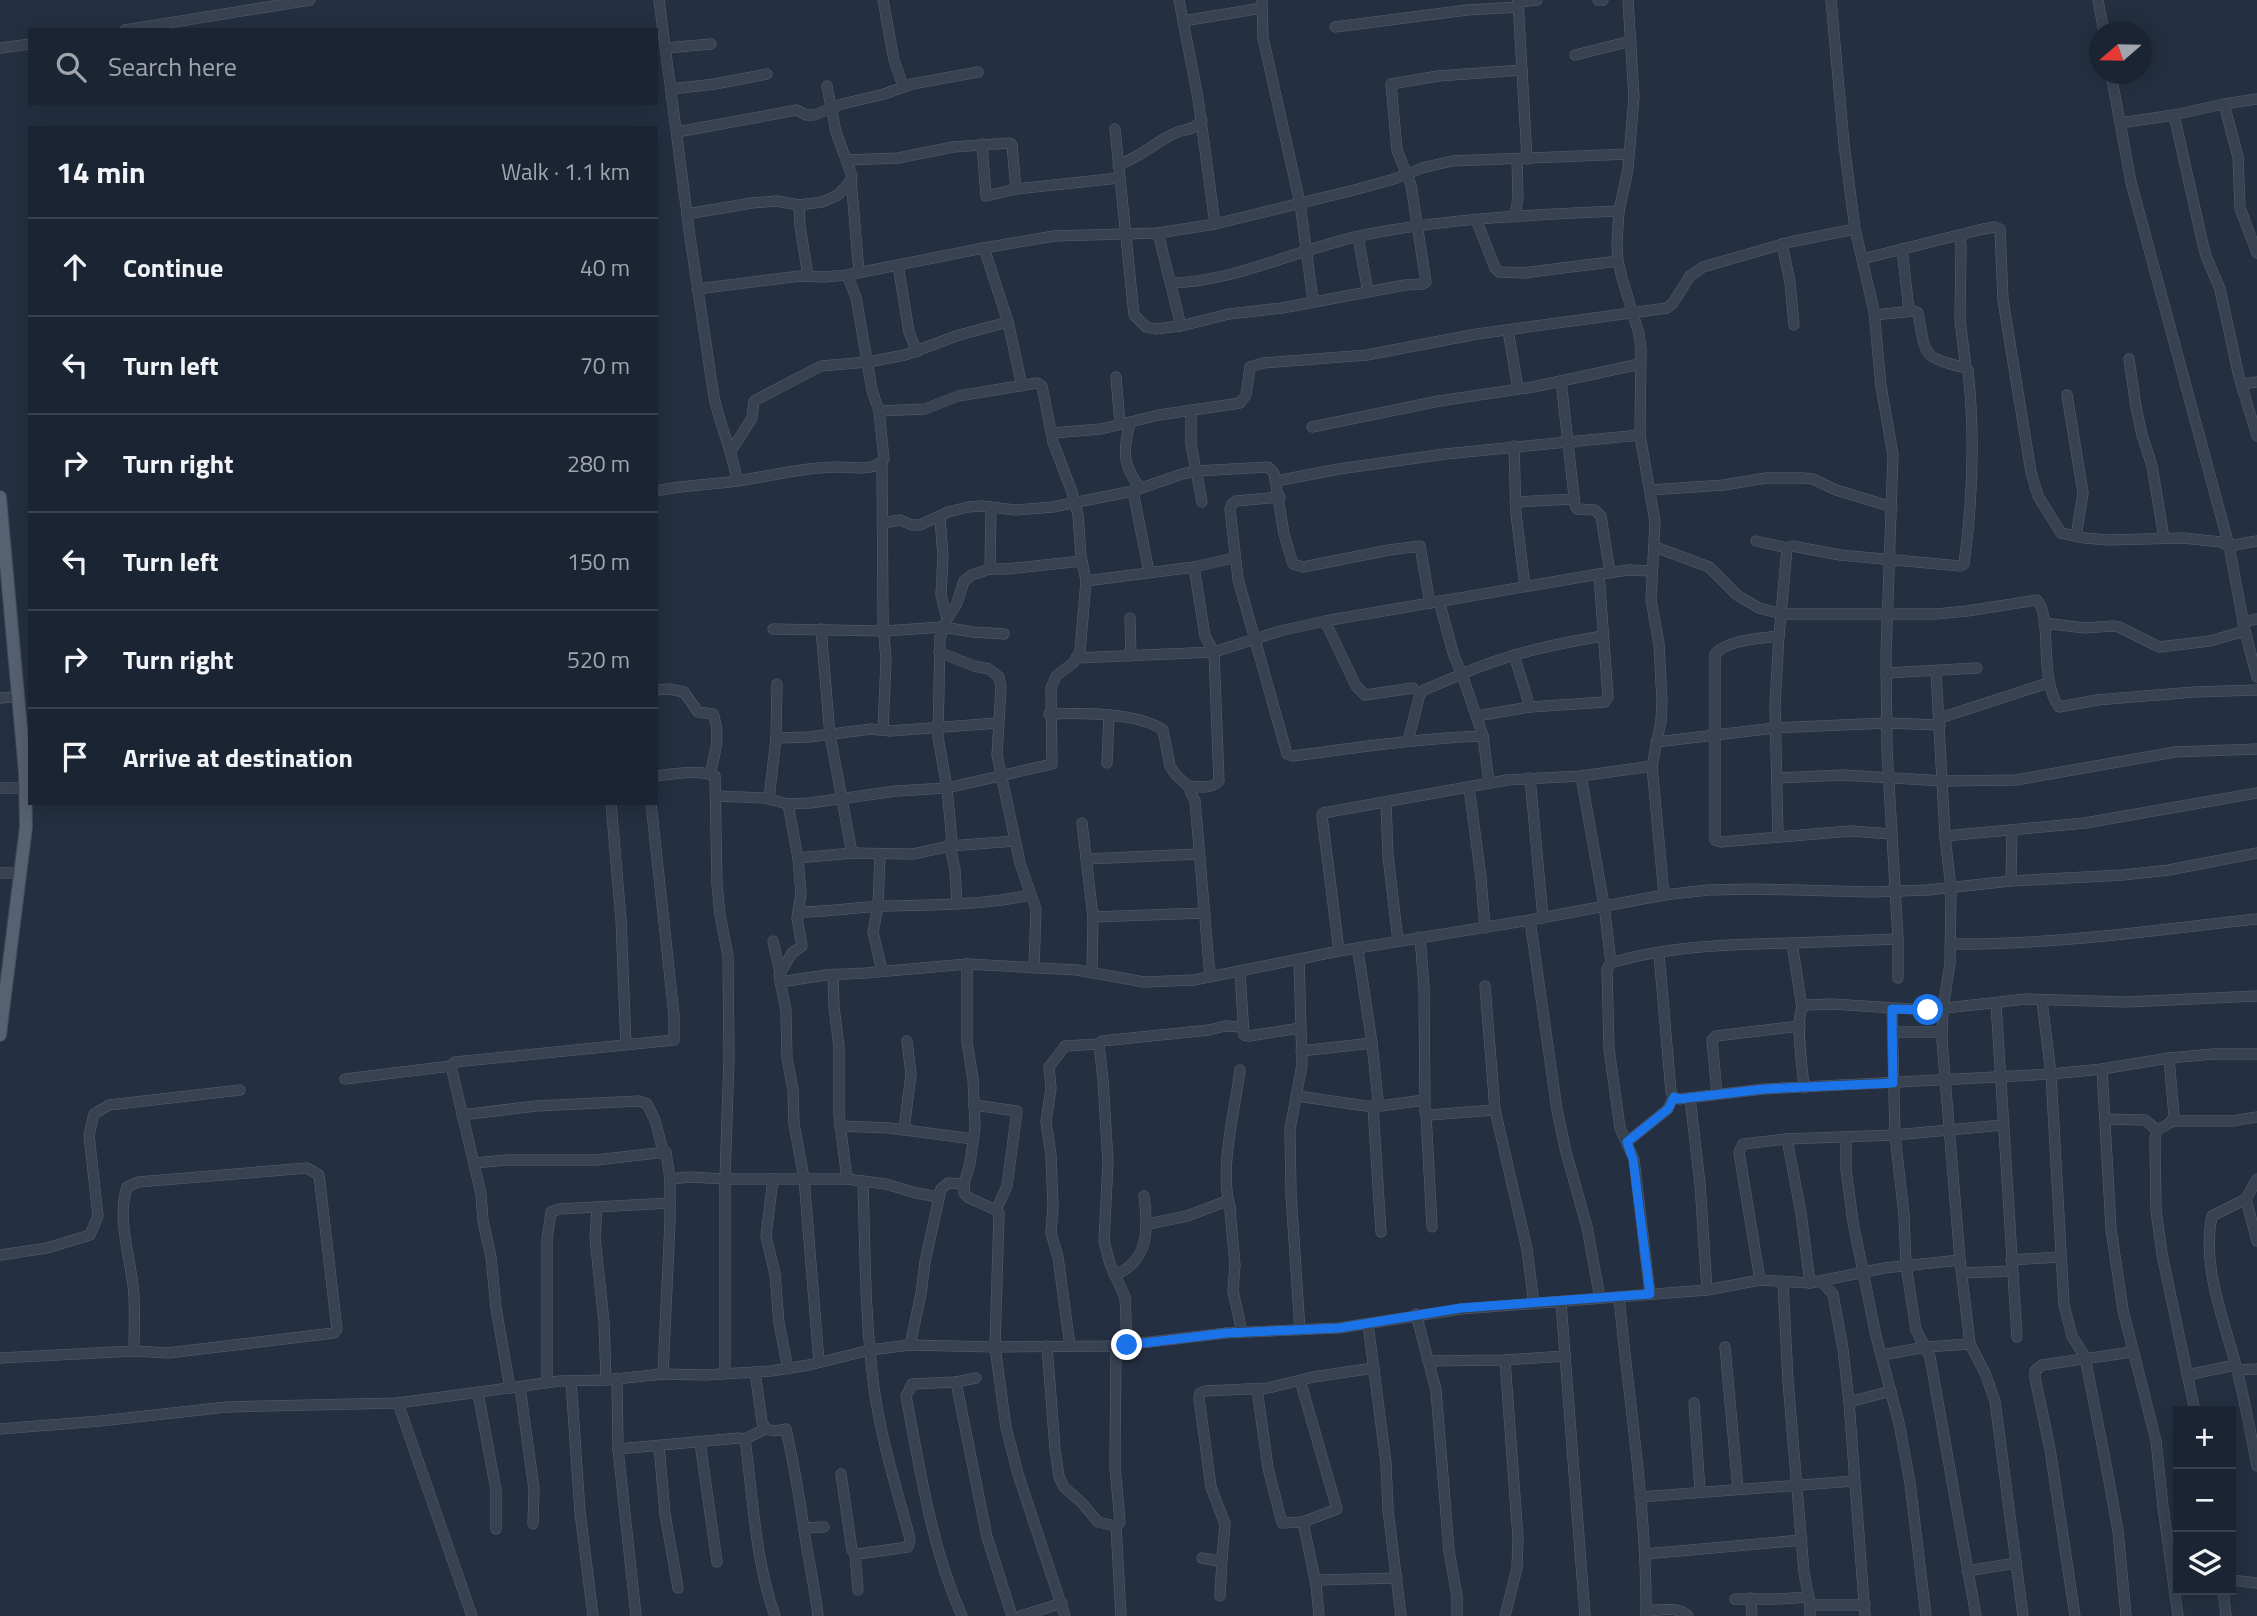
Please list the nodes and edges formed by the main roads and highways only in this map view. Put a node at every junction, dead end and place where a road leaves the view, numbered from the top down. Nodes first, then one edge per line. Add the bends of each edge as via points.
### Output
1 (0, 496) edge
2 (0, 540) edge
3 (0, 549) edge
4 (4, 637) edge
5 (2, 972) edge
6 (0, 1000) edge
7 (0, 1035) edge

1 - 7 main road via 27,810
2 - 3 main road
3 - 4 main road
4 - 5 main road via 14,697 22,825
5 - 6 main road

